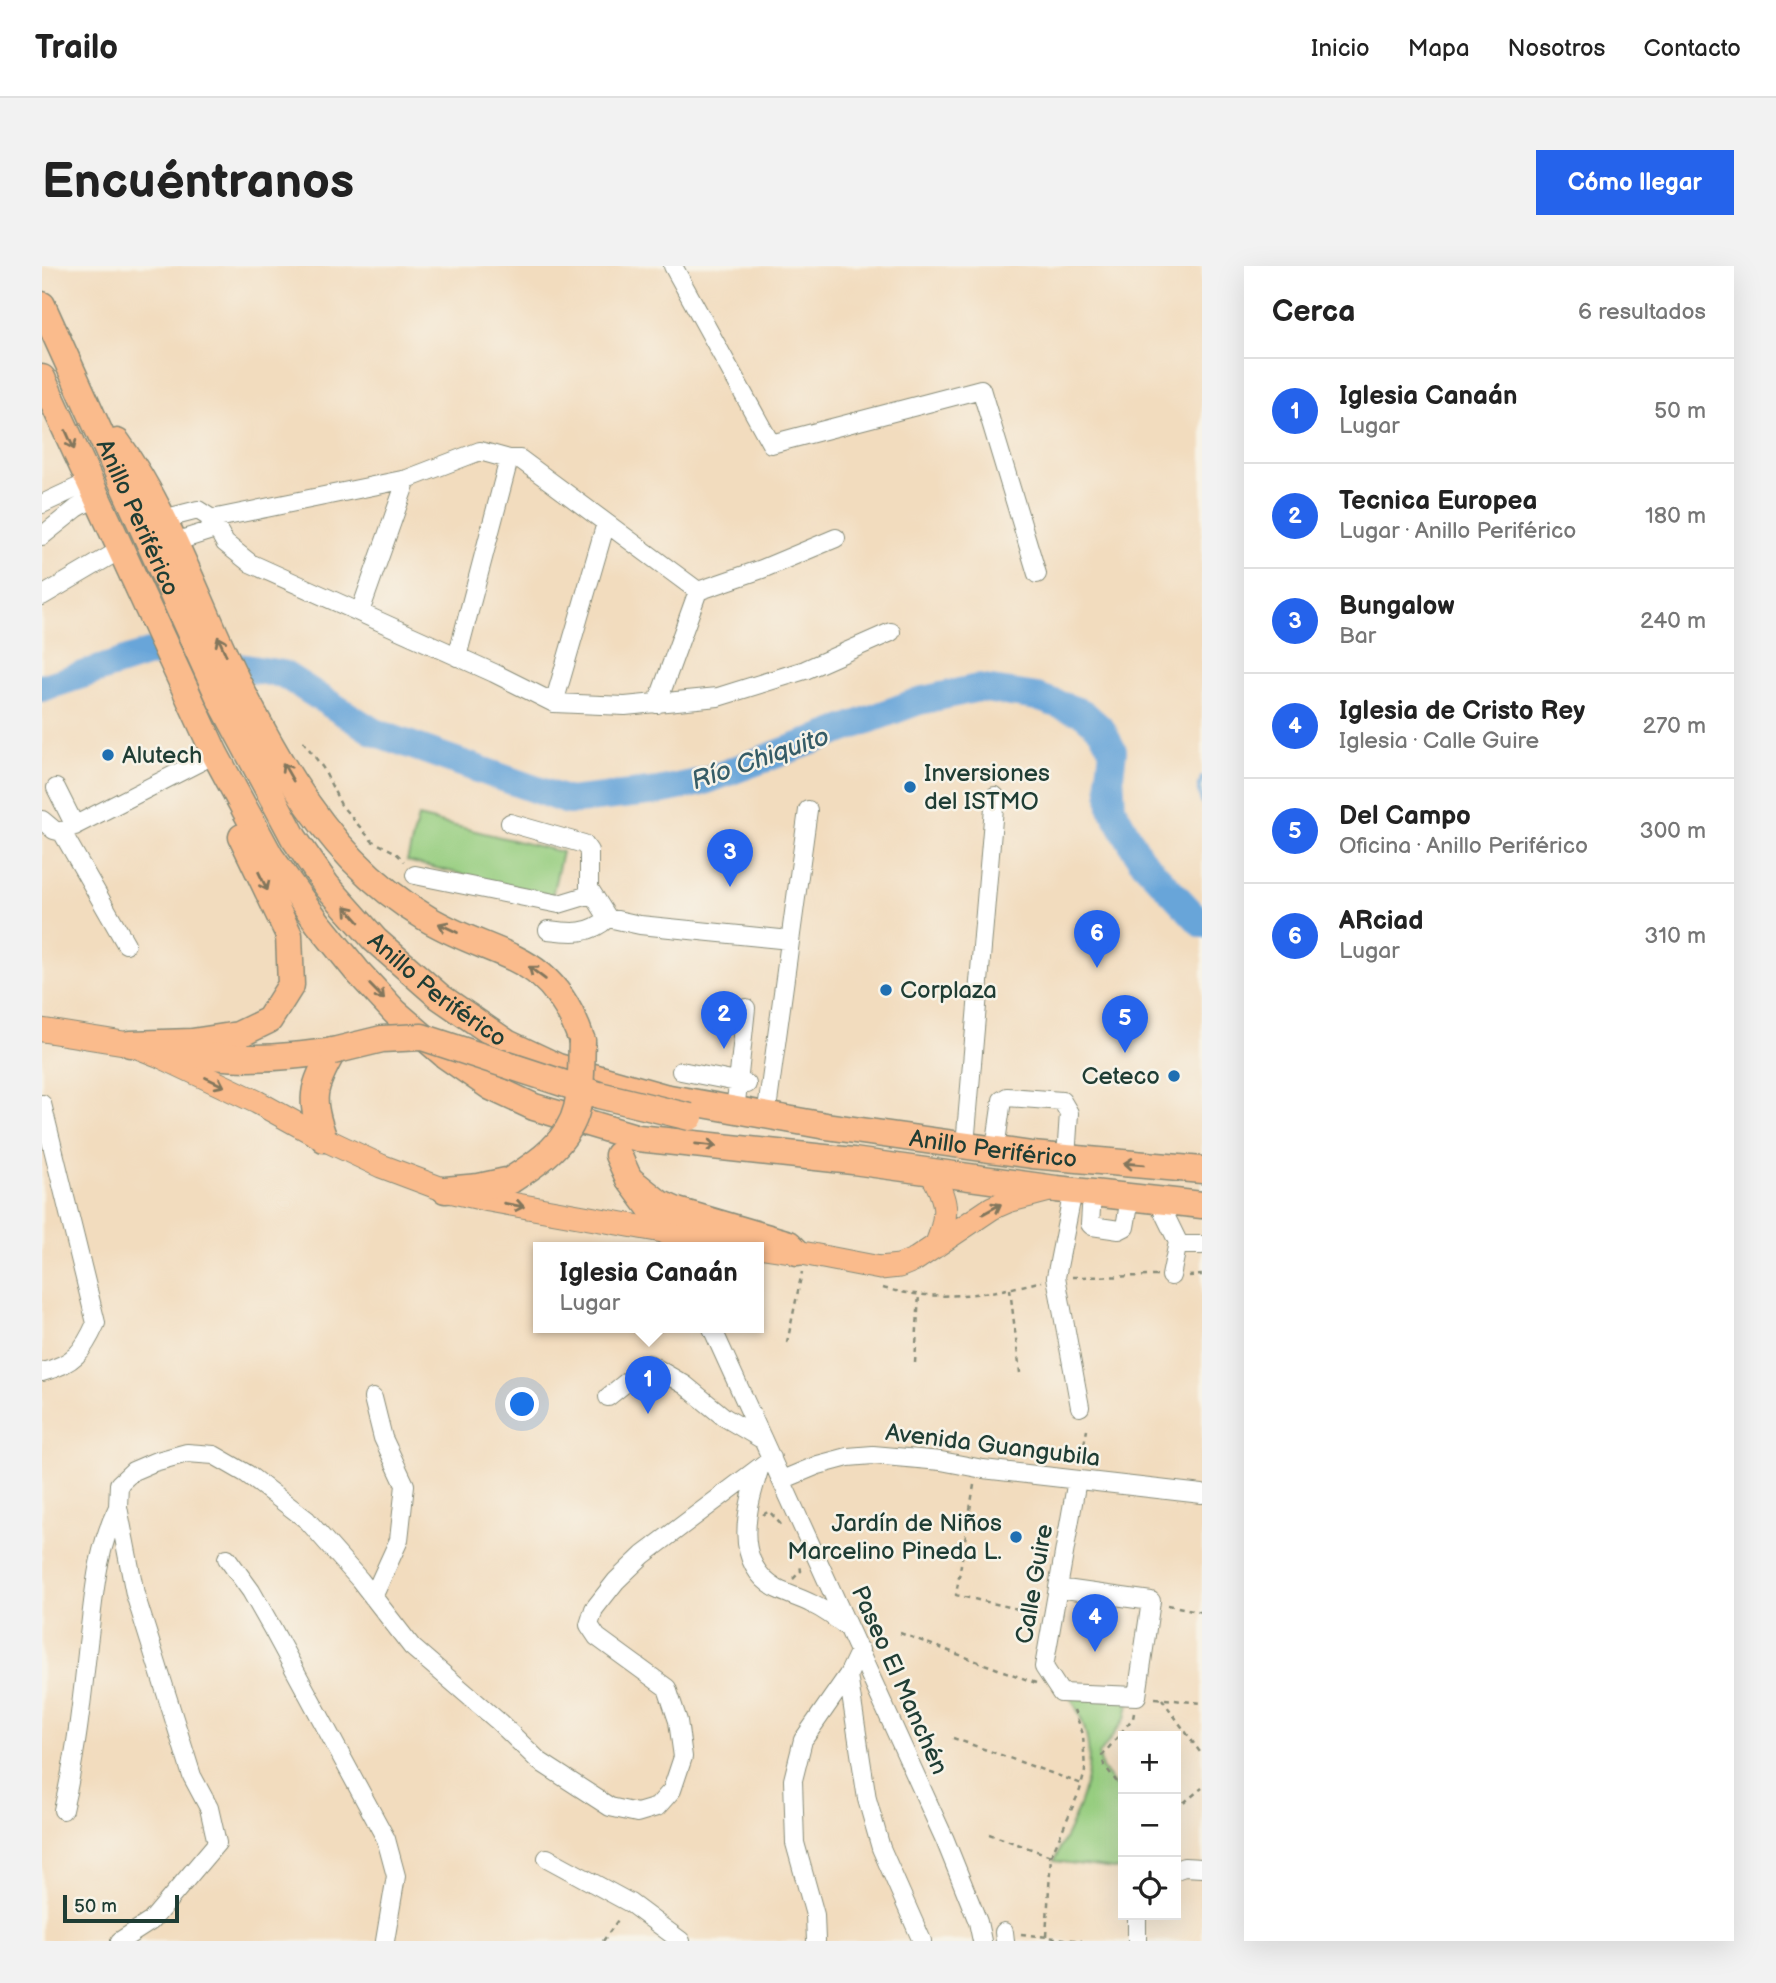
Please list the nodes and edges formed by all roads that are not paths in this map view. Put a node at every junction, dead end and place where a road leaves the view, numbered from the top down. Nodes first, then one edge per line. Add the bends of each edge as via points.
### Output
1 (673, 266) edge
2 (42, 305) edge
3 (42, 378) edge
4 (81, 393) junction
5 (509, 459) junction
6 (407, 479) junction
7 (93, 489) junction
8 (42, 504) edge
9 (212, 519) junction
10 (606, 523) junction
11 (168, 531) junction
12 (42, 536) edge
13 (836, 538) dead end
14 (120, 550) junction
15 (1037, 574) dead end
16 (698, 591) junction
17 (42, 596) edge
18 (187, 599) junction
19 (360, 612) junction
20 (891, 632) dead end
21 (457, 657) junction
22 (232, 699) junction
23 (554, 703) junction
24 (657, 704) junction
25 (219, 763) junction
26 (56, 788) dead end
27 (995, 796) dead end
28 (808, 810) dead end
29 (42, 820) edge
30 (510, 823) dead end
31 (69, 829) junction
32 (415, 875) road end
33 (592, 894) junction
34 (608, 918) junction
35 (548, 930) dead end
36 (790, 940) junction
37 (126, 944) dead end
38 (746, 1008) dead end
39 (42, 1030) edge
40 (130, 1044) junction
41 (332, 1051) junction
42 (681, 1071) dead end
43 (742, 1084) junction
44 (42, 1104) edge
45 (735, 1112) junction
46 (766, 1117) junction
47 (826, 1126) junction
48 (324, 1139) junction
49 (965, 1144) junction
50 (995, 1149) junction
51 (618, 1155) dead end
52 (1066, 1158) junction
53 (1202, 1170) edge
54 (930, 1171) junction
55 (629, 1179) junction
56 (445, 1190) junction
57 (1074, 1191) junction
58 (1158, 1201) junction
59 (1202, 1205) edge
60 (671, 1240) edge
61 (698, 1242) edge
62 (1178, 1242) junction
63 (1202, 1245) edge
64 (936, 1246) junction
65 (764, 1249) edge
66 (800, 1260) junction
67 (1171, 1276) road end
68 (714, 1333) edge
69 (42, 1372) edge
70 (608, 1397) dead end
71 (373, 1398) dead end
72 (1080, 1407) dead end
73 (763, 1440) junction
74 (766, 1463) junction
75 (782, 1480) junction
76 (1077, 1480) junction
77 (1202, 1494) edge
78 (118, 1507) junction
79 (227, 1558) dead end
80 (1058, 1588) junction
81 (373, 1597) junction
82 (851, 1631) junction
83 (860, 1650) junction
84 (848, 1675) junction
85 (63, 1810) dead end
86 (547, 1858) dead end
87 (1181, 1868) edge
88 (1202, 1868) edge
89 (1137, 1920) edge
90 (120, 1941) edge
91 (385, 1941) edge
92 (681, 1941) edge
93 (816, 1941) edge
94 (922, 1941) edge
95 (982, 1941) edge
96 (1137, 1941) edge

1 - 15 street via 771,444 981,388
2 - 4 highway, Anillo Periférico
3 -> 7 highway, Anillo Periférico
4 - 11 highway via 130,459
4 - 18 highway, Anillo Periférico
5 - 6 street via 480,451
5 - 10 street via 520,459
5 - 21 street
6 - 9 street
6 - 19 street
7 - 8 street
7 - 12 street
7 - 14 highway, Anillo Periférico
9 - 11 street via 198,510
9 - 11 street via 209,531
9 - 19 street via 225,543 250,563
10 - 16 street
10 - 23 street
11 - 18 highway
13 - 16 street
14 - 17 street
14 - 25 highway, Anillo Periférico
16 - 24 street
22 -> 18 highway, Anillo Periférico
19 - 21 street
20 - 24 street via 805,670 718,697
21 - 23 street
45 -> 22 highway, Anillo Periférico via 558,1066 507,1043 440,997 375,940 327,886 295,838
56 -> 22 highway, bridge via 511,1180 540,1163 561,1140 577,1109 582,1041 573,1014 540,974 510,955 428,919 380,886 352,859
23 - 24 street
25 - 31 street
25 -> 40 highway via 231,815 289,935 291,985 269,1020 238,1035
25 -> 54 highway, Anillo Periférico via 270,856 356,971 445,1055 491,1087 534,1107 638,1138
26 - 31 street
27 - 49 street
28 - 36 street
29 - 31 street via 54,830
30 - 33 street via 584,844 589,851
31 - 37 street
32 - 33 street via 555,903
33 - 34 street
34 - 35 street via 585,932
34 - 36 street
36 - 46 street
38 - 43 street
39 - 40 main road
40 - 41 highway via 219,1059
40 -> 48 main road via 257,1102
41 - 47 highway, bridge via 382,1039 422,1037 599,1095 690,1116
41 - 48 highway via 315,1089 314,1112
42 - 43 street
43 - 45 street
44 - 69 street via 96,1323 75,1359
45 - 46 highway, Anillo Periférico
46 - 47 highway, Anillo Periférico
47 - 49 highway, Anillo Periférico
48 - 56 main road via 381,1167
49 - 50 highway, Anillo Periférico
50 - 52 highway, Anillo Periférico
50 - 52 street via 1002,1100 1062,1101 1069,1113
51 - 55 highway
53 -> 52 highway, Anillo Periférico
54 - 57 highway, Anillo Periférico
54 - 64 main road via 941,1188 946,1210
55 - 60 highway
55 - 66 highway via 668,1207 789,1244
56 -> 60 main road
57 - 58 highway, Anillo Periférico
64 -> 57 main road via 992,1208 1026,1195
57 - 72 street via 1056,1277
58 - 59 highway, Anillo Periférico
58 - 62 street
60 - 61 main road
62 - 63 street
62 - 67 street
64 - 66 main road via 899,1266 880,1268
65 - 66 main road
68 - 73 street, Paseo El Manchén
70 - 73 street via 649,1364
71 - 81 street via 383,1438 405,1485 399,1540
73 - 74 street, Paseo El Manchén
74 - 75 street, Paseo El Manchén
74 - 81 street via 643,1555 594,1609 589,1625 597,1637 667,1688 678,1721 683,1757 672,1790 657,1807 637,1813 610,1807 538,1761 412,1647
74 - 82 street via 748,1504 745,1540 754,1568 774,1587 833,1615
75 - 76 street, Avenida Guangubila via 818,1465 873,1455
75 - 82 street, Paseo El Manchén
76 - 77 street, Avenida Guangubila
76 - 80 street, Calle Guire
78 - 81 street via 119,1484 133,1471 187,1453 214,1455 271,1490 307,1520
78 - 85 street via 106,1530 93,1586 74,1763
78 - 90 street via 135,1594 217,1843 151,1922
79 - 91 street via 272,1628 386,1839 396,1876
80 - 80 street, Calle Guire via 1044,1667 1061,1693 1136,1696 1152,1601
82 - 83 street, Paseo El Manchén
83 - 84 street
83 - 95 street, Paseo El Manchén via 945,1840
84 - 93 street via 803,1740 793,1780 795,1843 815,1915
84 - 94 street via 867,1799 881,1848
86 - 92 street via 630,1903
87 - 88 street
89 - 96 street

